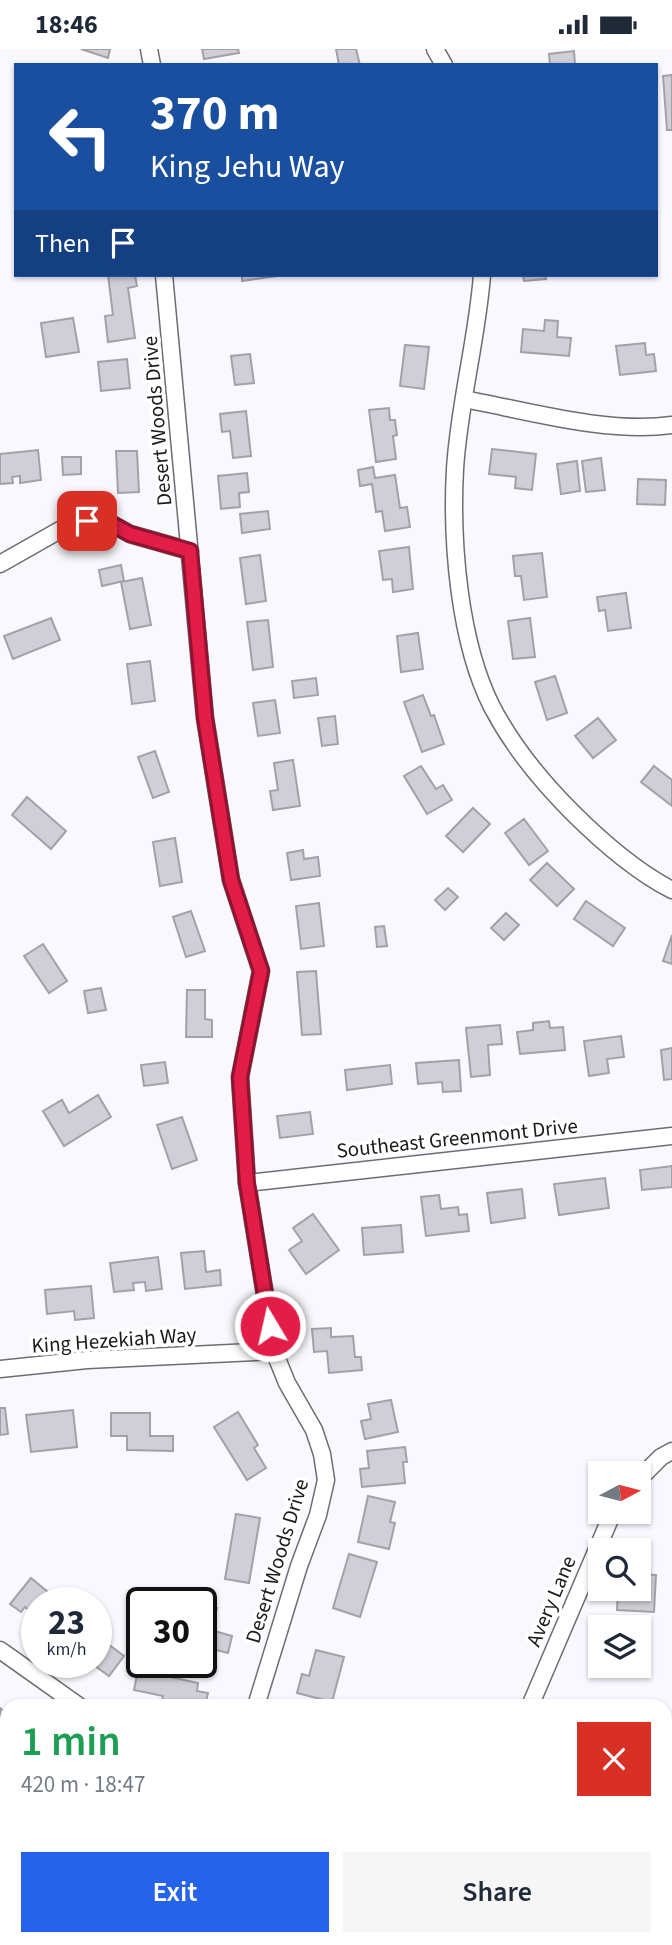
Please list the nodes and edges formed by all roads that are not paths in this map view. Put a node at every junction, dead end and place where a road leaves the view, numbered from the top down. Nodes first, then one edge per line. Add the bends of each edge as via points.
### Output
1 (164, 277) edge
2 (482, 277) edge
3 (464, 399) junction
4 (672, 425) edge
5 (190, 551) junction
6 (0, 564) edge
7 (672, 890) edge
8 (672, 1136) edge
9 (247, 1183) junction
10 (274, 1351) junction
11 (0, 1369) edge
12 (672, 1451) edge
13 (651, 1467) edge
14 (608, 1524) edge
15 (0, 1650) edge
16 (69, 1699) edge
17 (258, 1699) edge
18 (533, 1699) edge

1 - 5 street, Desert Woods Drive
2 - 3 street
3 - 4 street via 615,426
3 - 7 street via 455,466 456,540 470,643 483,687 516,748 559,799 612,849
5 - 6 street via 130,534 110,523 87,521 67,526
5 - 9 street, Desert Woods Drive via 205,718 231,880 261,971 240,1077
8 - 9 street, Southeast Greenmont Drive
9 - 10 street, Desert Woods Drive
10 - 11 street, King Hezekiah Way
10 - 17 street, Desert Woods Drive via 314,1430 326,1480
12 - 13 street
14 - 18 street, Avery Lane
15 - 16 street

